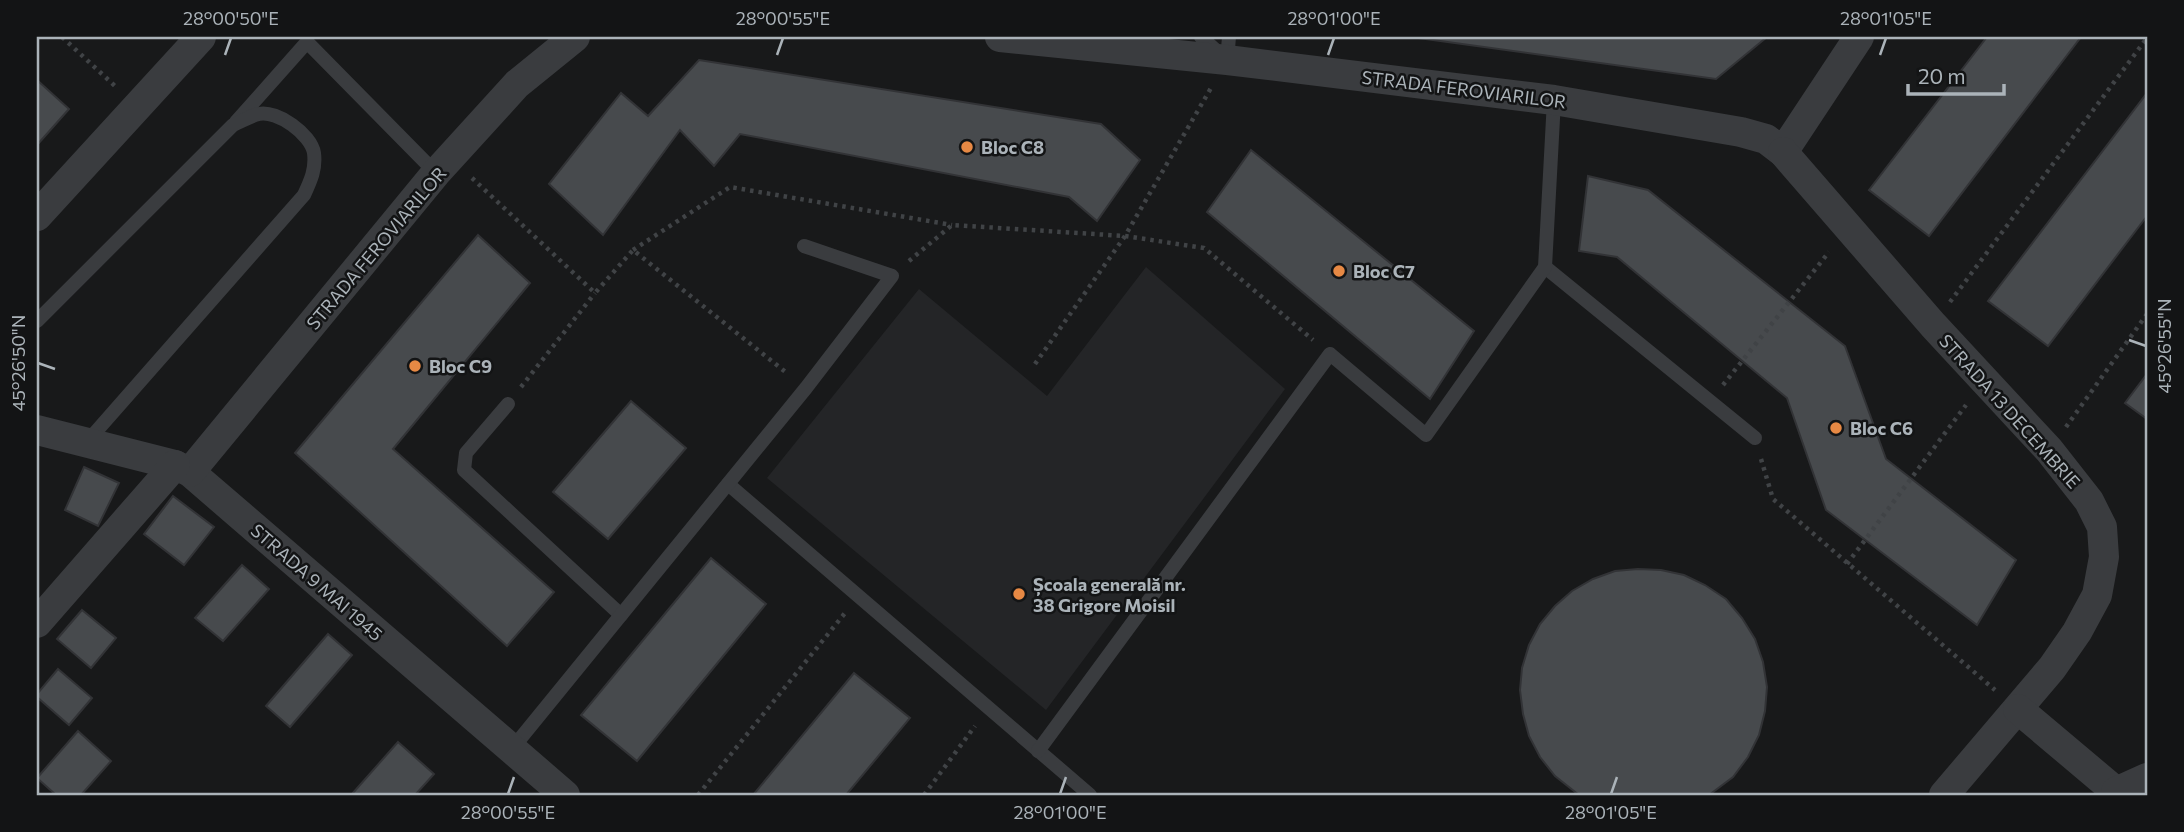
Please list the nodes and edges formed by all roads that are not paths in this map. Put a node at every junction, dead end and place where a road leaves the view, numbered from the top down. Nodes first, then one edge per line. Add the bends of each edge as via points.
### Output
1 (201, 37) edge
2 (575, 37) edge
3 (1000, 37) edge
4 (1201, 37) edge
5 (1859, 37) edge
6 (1228, 48) edge
7 (1554, 100) junction
8 (233, 125) junction
9 (1783, 152) junction
10 (443, 166) junction
11 (37, 216) edge
12 (804, 246) dead end
13 (1545, 267) junction
14 (37, 321) edge
15 (508, 404) road end
16 (37, 430) edge
17 (1755, 438) road end
18 (86, 443) junction
19 (182, 469) junction
20 (728, 484) junction
21 (621, 615) junction
22 (37, 622) edge
23 (2018, 709) junction
24 (511, 750) junction
25 (1038, 751) junction
26 (2147, 778) edge
27 (2118, 794) edge
28 (565, 795) edge
29 (1090, 795) edge
30 (1944, 795) edge

1 - 11 street
2 - 10 street, STRADA FEROVIARILOR via 517,84
3 - 6 street, STRADA FEROVIARILOR
4 - 6 lane
5 - 9 street
6 - 7 street, STRADA FEROVIARILOR
7 - 9 street, STRADA FEROVIARILOR via 1741,132 1766,139
7 - 13 lane
8 - 10 lane via 307,43
8 - 14 lane
8 - 18 lane via 261,113 281,117 301,132 314,150 314,174 304,195
9 - 23 street, STRADA 13 DECEMBRIE via 2049,450 2089,501 2102,527 2104,556 2098,595 2052,668
10 - 19 street, STRADA FEROVIARILOR
12 - 20 lane via 892,276
13 - 17 lane
13 - 25 lane via 1426,435 1329,354
15 - 21 lane via 466,453 464,470
16 - 18 street, STRADA 9 MAI 1945
18 - 19 street, STRADA 9 MAI 1945
19 - 22 street, STRADA FEROVIARILOR
19 - 24 street, STRADA 9 MAI 1945
20 - 21 lane
20 - 25 lane
21 - 24 lane
23 - 27 street
23 - 30 street, STRADA 13 DECEMBRIE
24 - 28 street, STRADA 9 MAI 1945
25 - 29 lane
26 - 27 street

